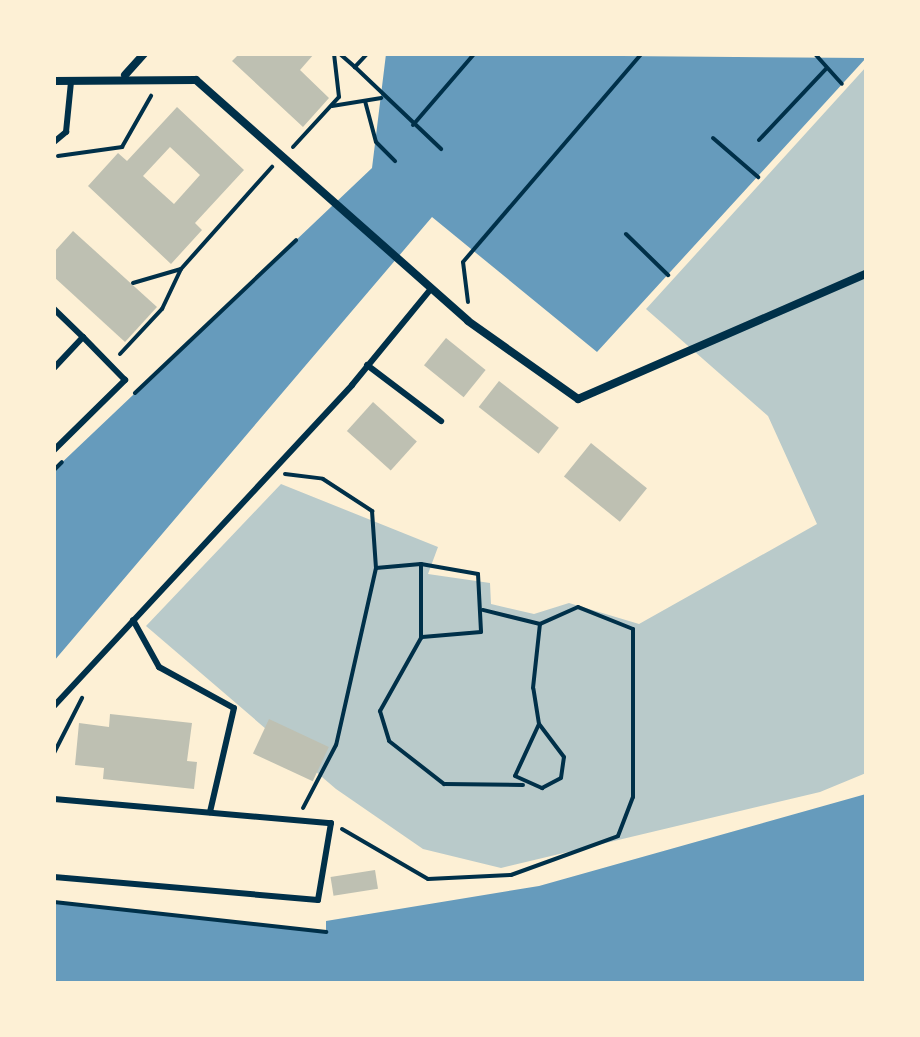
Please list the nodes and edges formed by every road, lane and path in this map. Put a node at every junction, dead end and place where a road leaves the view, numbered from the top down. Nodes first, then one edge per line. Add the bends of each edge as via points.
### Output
1 (144, 54) edge
2 (337, 54) edge
3 (367, 54) edge
4 (474, 54) edge
5 (641, 54) edge
6 (815, 54) edge
7 (355, 67) junction
8 (826, 69) junction
9 (125, 75) junction
10 (162, 77) junction
11 (54, 81) edge
12 (71, 82) junction
13 (842, 84) dead end
14 (381, 98) junction
15 (365, 101) junction
16 (331, 107) junction
17 (413, 125) junction
18 (713, 138) dead end
19 (759, 140) dead end
20 (54, 142) edge
21 (441, 149) dead end
22 (54, 157) edge
23 (281, 160) junction
24 (395, 161) dead end
25 (758, 177) dead end
26 (626, 234) dead end
27 (296, 240) dead end
28 (181, 269) junction
29 (866, 274) edge
30 (668, 275) dead end
31 (136, 282) dead end
32 (469, 284) dead end
33 (430, 290) junction
34 (54, 309) edge
35 (83, 337) junction
36 (110, 365) junction
37 (367, 365) junction
38 (54, 368) edge
39 (123, 404) dead end
40 (441, 421) dead end
41 (54, 450) edge
42 (66, 459) dead end
43 (54, 470) edge
44 (271, 472) junction
45 (421, 564) junction
46 (376, 568) junction
47 (483, 610) junction
48 (133, 620) junction
49 (540, 624) junction
50 (421, 638) junction
51 (82, 676) junction
52 (54, 706) edge
53 (539, 724) junction
54 (54, 753) edge
55 (523, 785) junction
56 (54, 799) edge
57 (210, 812) junction
58 (296, 820) junction
59 (331, 823) junction
60 (54, 877) edge
61 (54, 902) edge
62 (326, 932) dead end

1 - 9 street
2 - 7 path
2 - 16 path via 339,97
3 - 7 path
4 - 17 path
5 - 32 path via 463,262
6 - 8 path
7 - 14 path
8 - 13 path
8 - 19 path
9 - 10 street
9 - 12 street
10 - 22 path via 122,147
10 - 23 street via 196,80
11 - 12 street
12 - 20 lane via 66,132
14 - 15 path
14 - 17 path
15 - 16 path
15 - 24 path via 376,142
16 - 23 path
17 - 21 path
18 - 25 path
23 - 28 path
23 - 33 street
26 - 30 path
27 - 39 path
28 - 31 path
28 - 36 path via 162,309
29 - 33 street via 578,399
33 - 37 lane
34 - 35 lane
35 - 36 lane
35 - 38 lane
36 - 41 lane via 125,380
37 - 40 lane
37 - 44 lane
42 - 43 path
44 - 46 path via 323,479 372,511
44 - 48 lane
45 - 46 path
45 - 47 path via 478,574
45 - 50 path
46 - 58 path via 336,745
47 - 49 path
47 - 50 path via 481,632
48 - 51 lane
48 - 57 lane via 159,667 234,708
49 - 53 path via 533,688
49 - 59 path via 578,607 633,629 633,797 618,836 511,875 428,879
50 - 55 path via 380,711 389,741 444,784
51 - 52 lane
51 - 54 path via 75,718
53 - 55 path via 515,776
53 - 55 path via 564,757 561,778 542,788
56 - 57 lane
57 - 58 lane
58 - 59 lane
59 - 60 lane via 318,900
61 - 62 path

